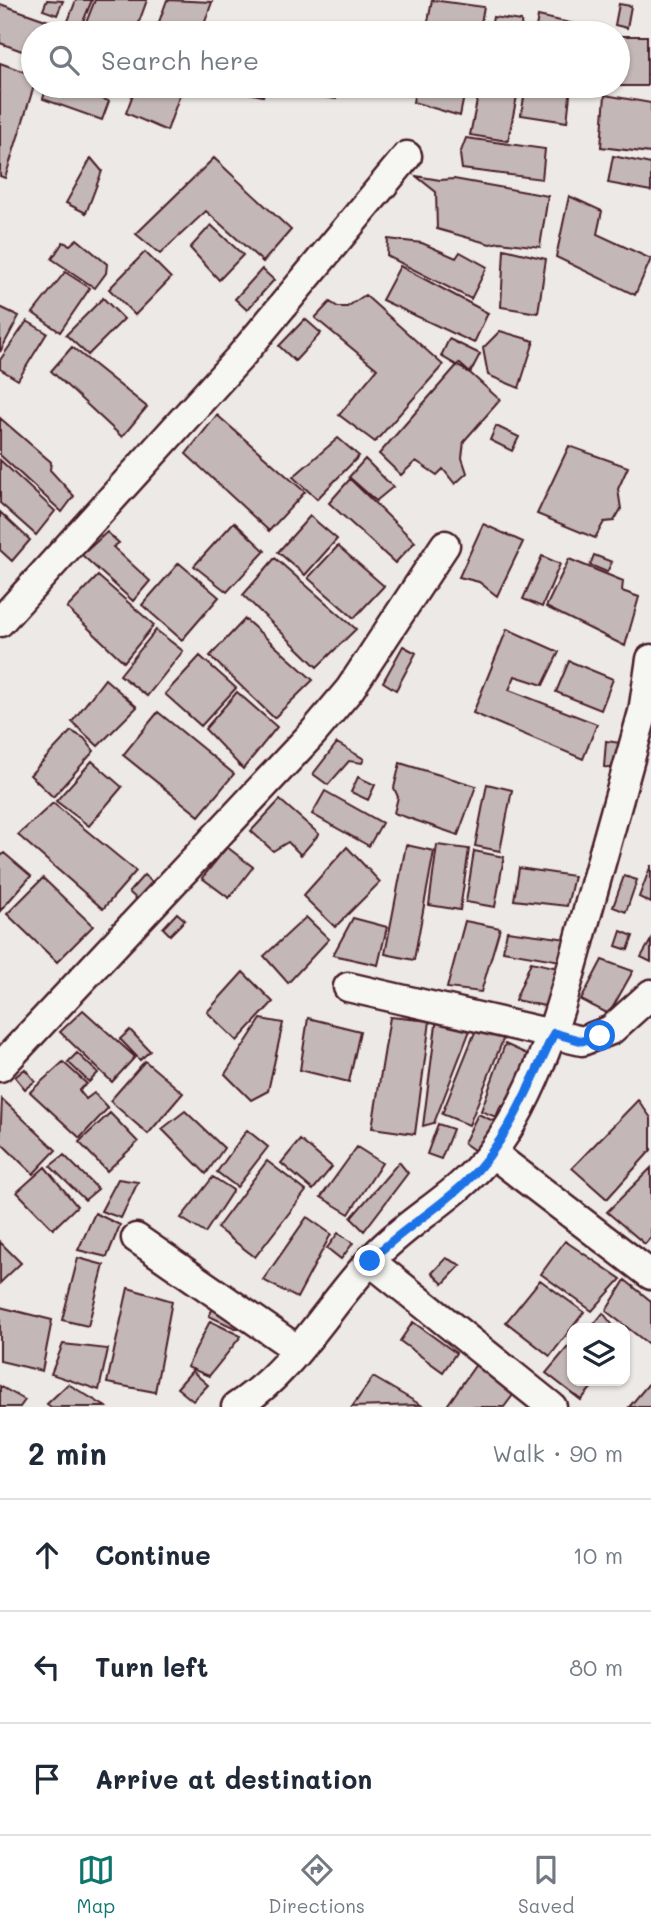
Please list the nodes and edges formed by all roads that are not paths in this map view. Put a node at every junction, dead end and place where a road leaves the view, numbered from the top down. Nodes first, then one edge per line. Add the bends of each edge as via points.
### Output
1 (407, 156) dead end
2 (445, 545) dead end
3 (0, 622) edge
4 (651, 659) edge
5 (348, 987) dead end
6 (651, 995) edge
7 (554, 1033) junction
8 (0, 1067) edge
9 (492, 1153) junction
10 (136, 1238) dead end
11 (370, 1261) junction
12 (651, 1275) edge
13 (298, 1350) junction
14 (236, 1407) edge
15 (552, 1407) edge

1 - 3 street via 240,357
2 - 8 street via 357,678 313,733
4 - 7 street via 643,712
5 - 7 street
6 - 7 street via 611,1030 591,1040
7 - 9 street
9 - 11 street via 467,1181
9 - 12 street
10 - 13 street
11 - 13 street
11 - 15 street
13 - 14 street

